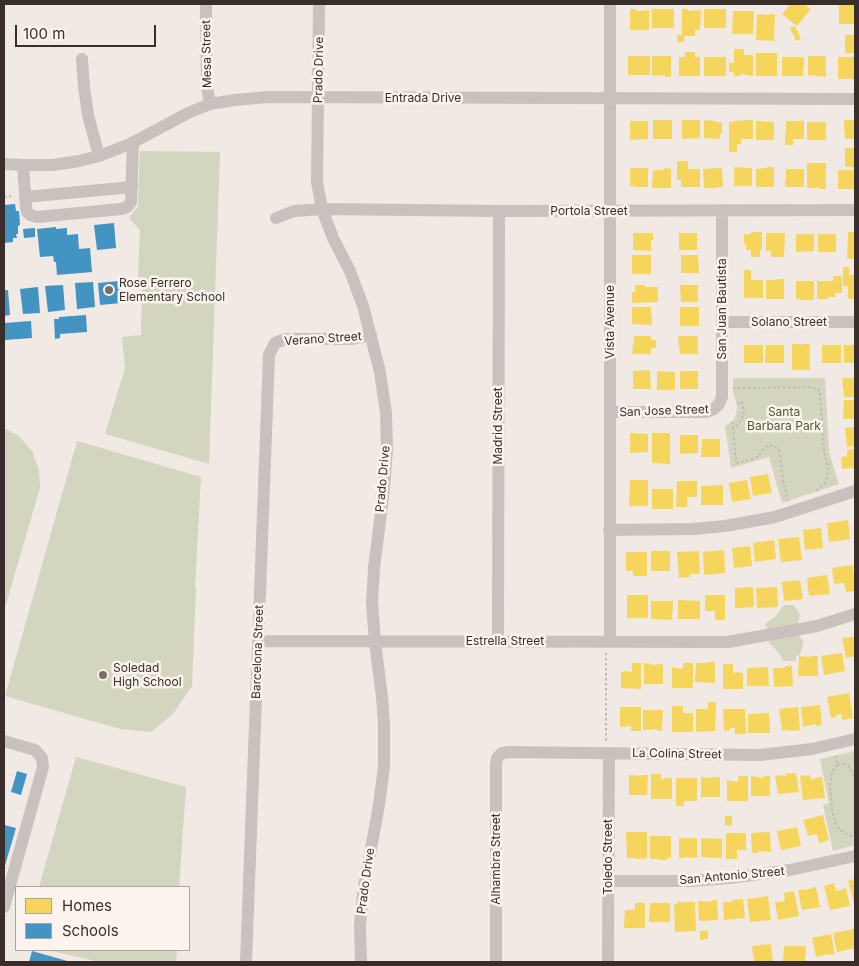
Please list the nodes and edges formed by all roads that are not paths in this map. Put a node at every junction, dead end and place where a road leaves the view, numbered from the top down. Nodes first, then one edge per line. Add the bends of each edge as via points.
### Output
1 (206, 4) edge
2 (319, 4) edge
3 (610, 4) edge
4 (82, 59) dead end
5 (318, 98) junction
6 (610, 98) junction
7 (855, 99) edge
8 (210, 104) junction
9 (133, 142) junction
10 (99, 156) junction
11 (4, 164) edge
12 (23, 165) junction
13 (132, 187) junction
14 (22, 197) junction
15 (322, 209) junction
16 (722, 210) junction
17 (855, 210) edge
18 (499, 211) junction
19 (611, 211) junction
20 (276, 218) dead end
21 (722, 322) junction
22 (855, 322) edge
23 (371, 335) junction
24 (275, 343) joint
25 (717, 407) joint
26 (610, 412) junction
27 (855, 491) edge
28 (609, 530) junction
29 (855, 614) edge
30 (259, 641) junction
31 (498, 641) junction
32 (375, 642) junction
33 (608, 646) junction
34 (855, 739) edge
35 (4, 741) edge
36 (607, 748) junction
37 (499, 756) joint
38 (855, 856) edge
39 (608, 881) junction
40 (4, 907) edge
41 (246, 962) edge
42 (361, 962) edge
43 (496, 962) edge
44 (608, 962) edge

1 - 8 street, Mesa Street
2 - 5 street, Prado Drive
3 - 6 street, Vista Avenue
4 - 10 street via 88,115
5 - 6 street, Entrada Drive
5 - 8 street, Entrada Drive via 268,97
5 - 15 street, Prado Drive via 317,182
6 - 7 street, Entrada Drive
6 - 19 street, Vista Avenue
8 - 9 street, Entrada Drive
9 - 10 street, Entrada Drive
9 - 13 street
10 - 12 street, Entrada Drive via 53,165
11 - 12 street, Entrada Drive
12 - 14 street
13 - 14 street
13 - 14 street via 131,202 127,207 93,211 32,216 26,210
15 - 18 street, Portola Street
15 - 20 street, Portola Street via 294,211
15 - 23 street, Prado Drive via 357,288
16 - 17 street, Portola Street
16 - 19 street, Portola Street
16 - 21 street, San Juan Bautista
18 - 19 street, Portola Street
18 - 31 street, Madrid Street
19 - 26 street, Vista Avenue
21 - 22 street, Solano Street
21 - 25 street, San Juan Bautista via 722,397
23 - 24 street, Verano Street via 351,339 286,339
23 - 32 street, Prado Drive via 386,413 384,489 372,603
24 - 30 street, Barcelona Street via 269,355
25 - 26 street, San Jose Street via 707,412
26 - 28 street, Vista Avenue
27 - 28 street via 775,517 725,526 686,530
28 - 33 street, Vista Avenue
29 - 33 street, Estrella Street via 817,626 728,642
30 - 32 street, Estrella Street
30 - 41 street, Barcelona Street
31 - 32 street, Estrella Street
31 - 33 street, Estrella Street
32 - 42 street, Prado Drive via 384,724 384,767 364,887
34 - 36 street, La Colina Street via 812,749 760,755
35 - 40 street via 35,750 42,758 43,767
36 - 37 street, La Colina Street via 508,752
36 - 39 street, Toledo Street
37 - 43 street, Alhambra Street via 496,761
38 - 39 street, San Antonio Street via 790,870 730,878
39 - 44 street, Toledo Street

